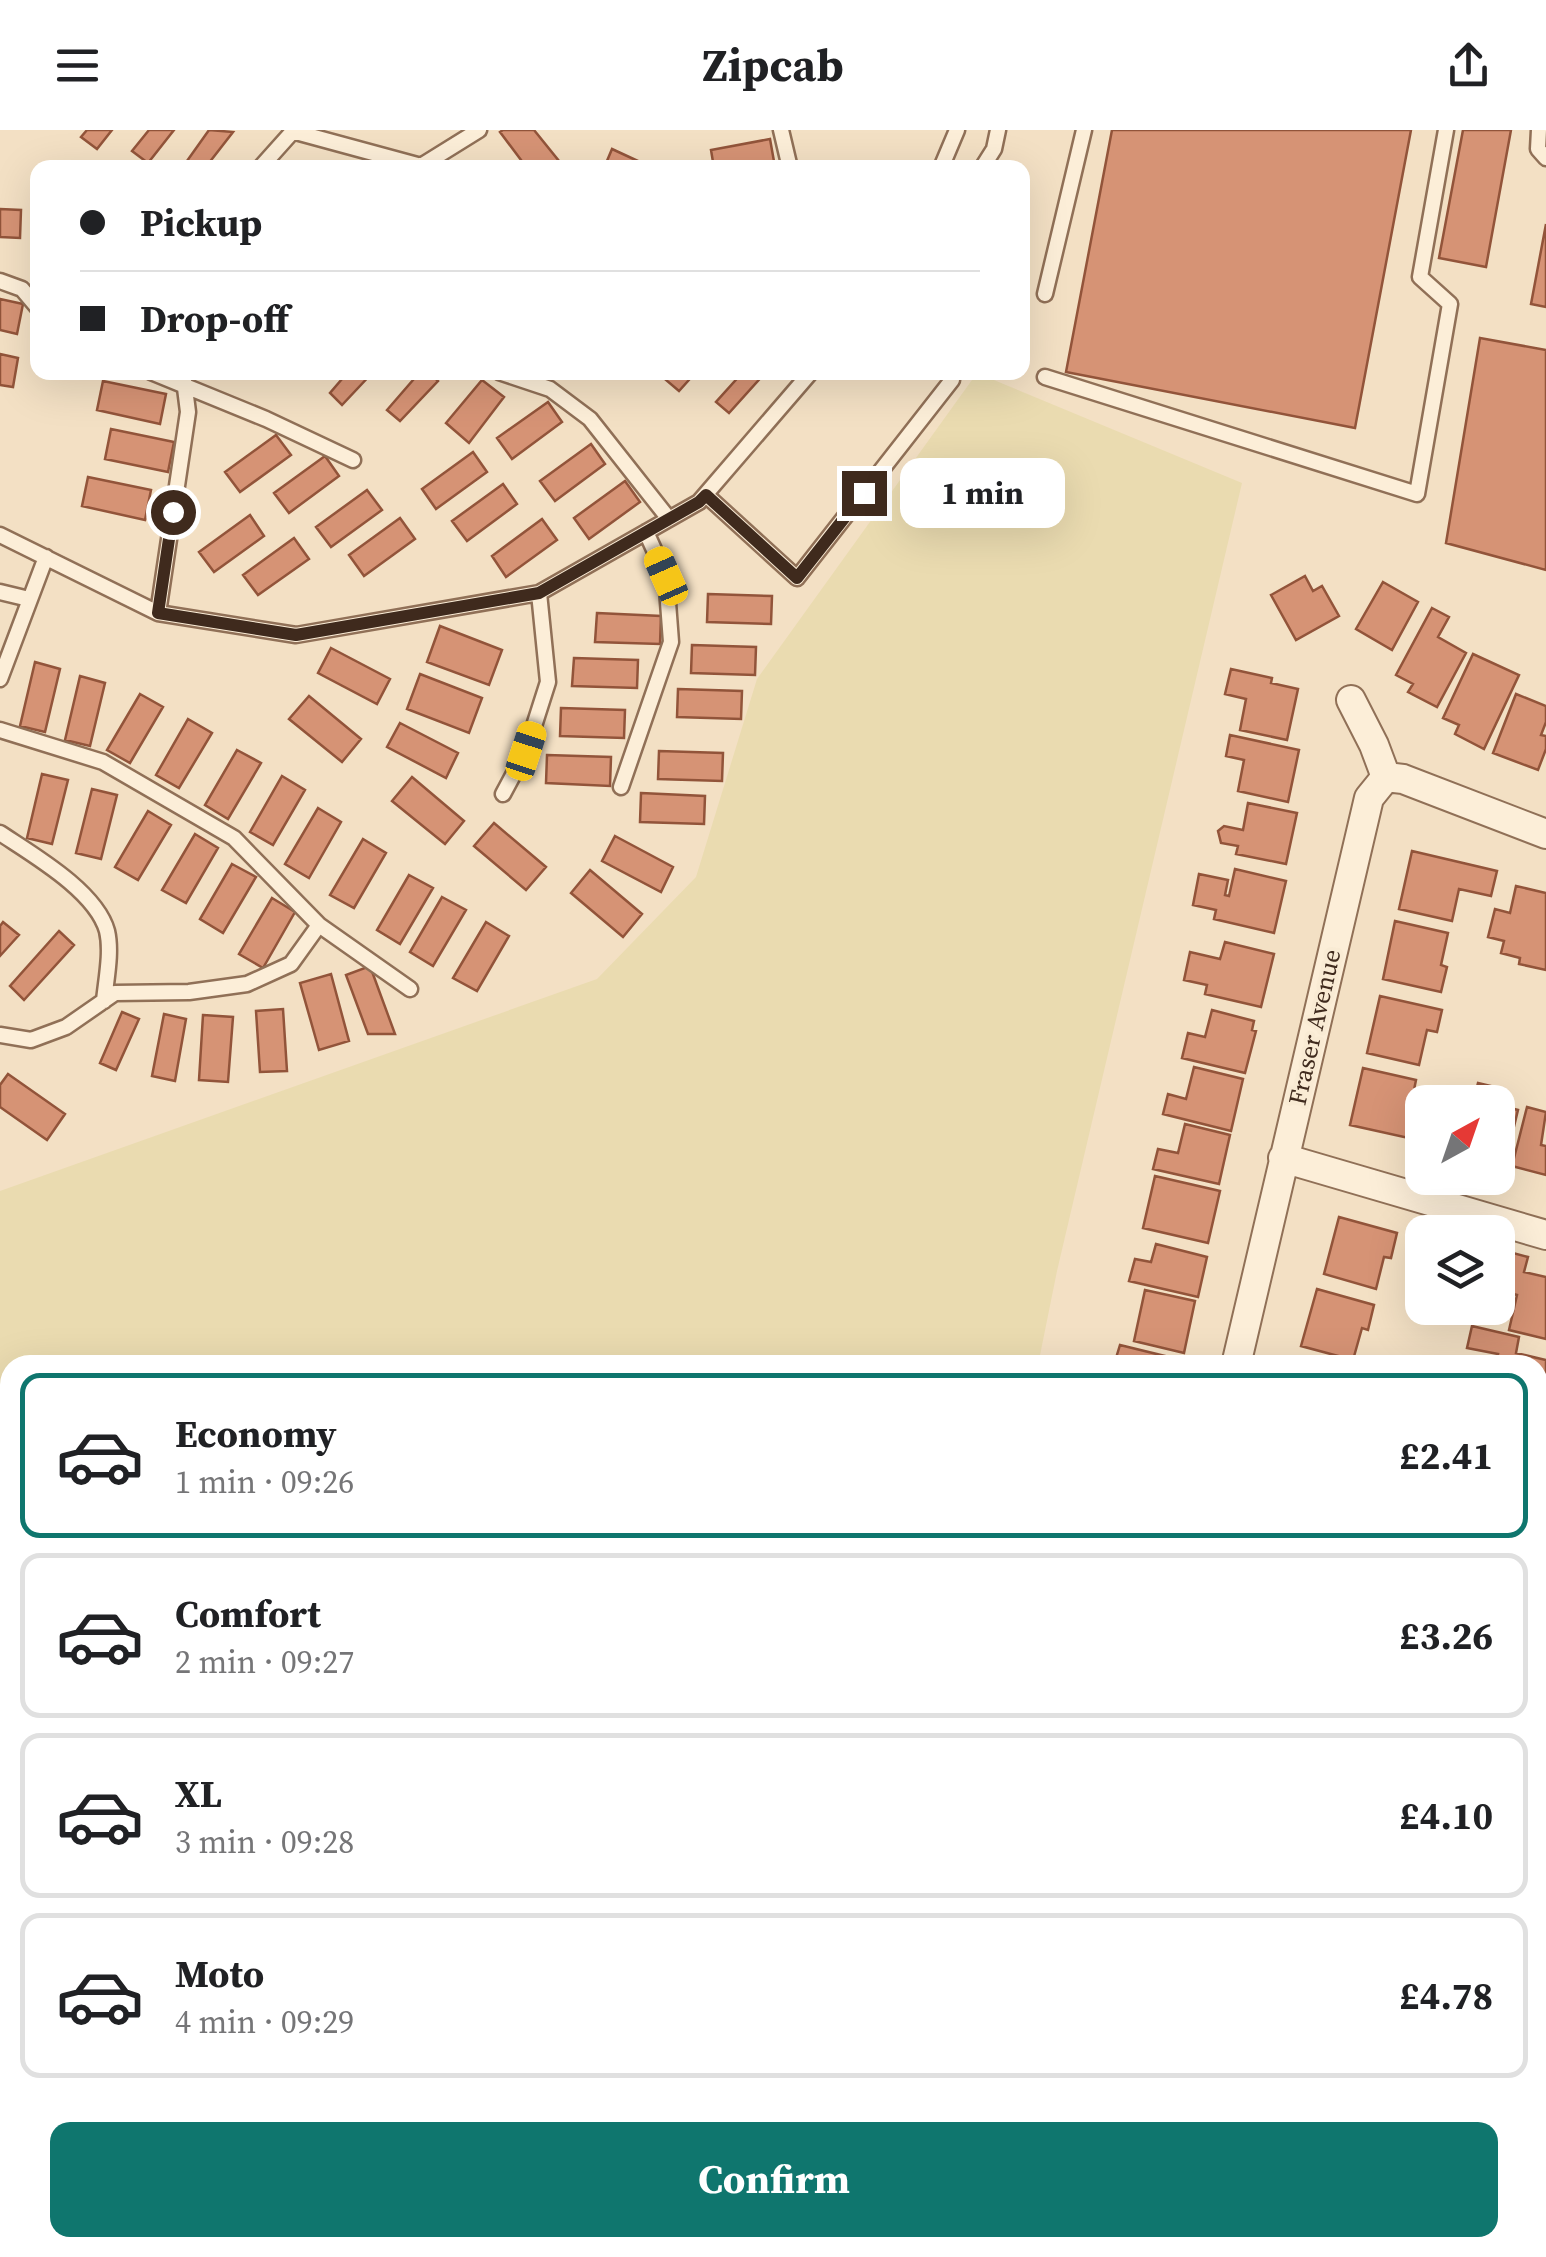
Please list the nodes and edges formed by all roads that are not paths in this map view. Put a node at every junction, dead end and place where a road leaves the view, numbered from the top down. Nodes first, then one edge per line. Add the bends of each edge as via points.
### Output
1 (479, 130) edge
2 (780, 130) edge
3 (957, 130) edge
4 (998, 130) edge
5 (1084, 130) edge
6 (1446, 130) edge
7 (1539, 130) edge
8 (293, 131) edge
9 (1546, 158) edge
10 (267, 160) edge
11 (399, 160) edge
12 (434, 160) edge
13 (788, 160) edge
14 (944, 160) edge
15 (987, 160) edge
16 (0, 281) edge
17 (1045, 294) dead end
18 (30, 298) edge
19 (1045, 377) dead end
20 (184, 380) edge
21 (523, 380) edge
22 (804, 380) edge
23 (952, 380) dead end
24 (353, 460) dead end
25 (706, 495) junction
26 (669, 519) junction
27 (646, 532) junction
28 (0, 535) edge
29 (46, 557) junction
30 (0, 592) edge
31 (539, 593) junction
32 (29, 599) junction
33 (158, 613) junction
34 (0, 678) edge
35 (1351, 700) dead end
36 (0, 730) edge
37 (1386, 777) junction
38 (622, 786) dead end
39 (503, 794) dead end
40 (0, 833) edge
41 (1546, 834) edge
42 (319, 924) junction
43 (410, 989) dead end
44 (104, 1001) junction
45 (0, 1035) edge
46 (1283, 1158) junction
47 (1546, 1235) edge
48 (1238, 1355) edge

1 - 12 lane
2 - 13 lane
3 - 14 lane
4 - 15 lane
5 - 17 lane
6 - 19 lane via 1420,277 1450,304 1417,494
7 - 9 lane via 1538,149
8 - 10 lane
8 - 11 lane
16 - 18 lane
20 - 24 lane
20 - 33 lane via 188,412
21 - 26 lane via 550,389 590,419
22 - 25 lane
23 - 25 lane via 797,578
25 - 26 lane
26 - 27 lane
27 - 31 lane
27 - 38 lane via 666,576 671,642
28 - 29 lane
29 - 32 lane
29 - 33 lane
30 - 32 lane
31 - 33 lane via 296,635
31 - 39 lane via 548,682 526,751
32 - 34 lane
35 - 37 street
36 - 42 lane via 103,762 234,838
37 - 41 street
37 - 46 street, Fraser Avenue via 1368,798
40 - 44 lane via 93,904 107,931
42 - 43 lane
42 - 44 lane via 291,964 247,984 115,993
44 - 45 lane via 66,1028 31,1040
46 - 47 street
46 - 48 street, Fraser Avenue

